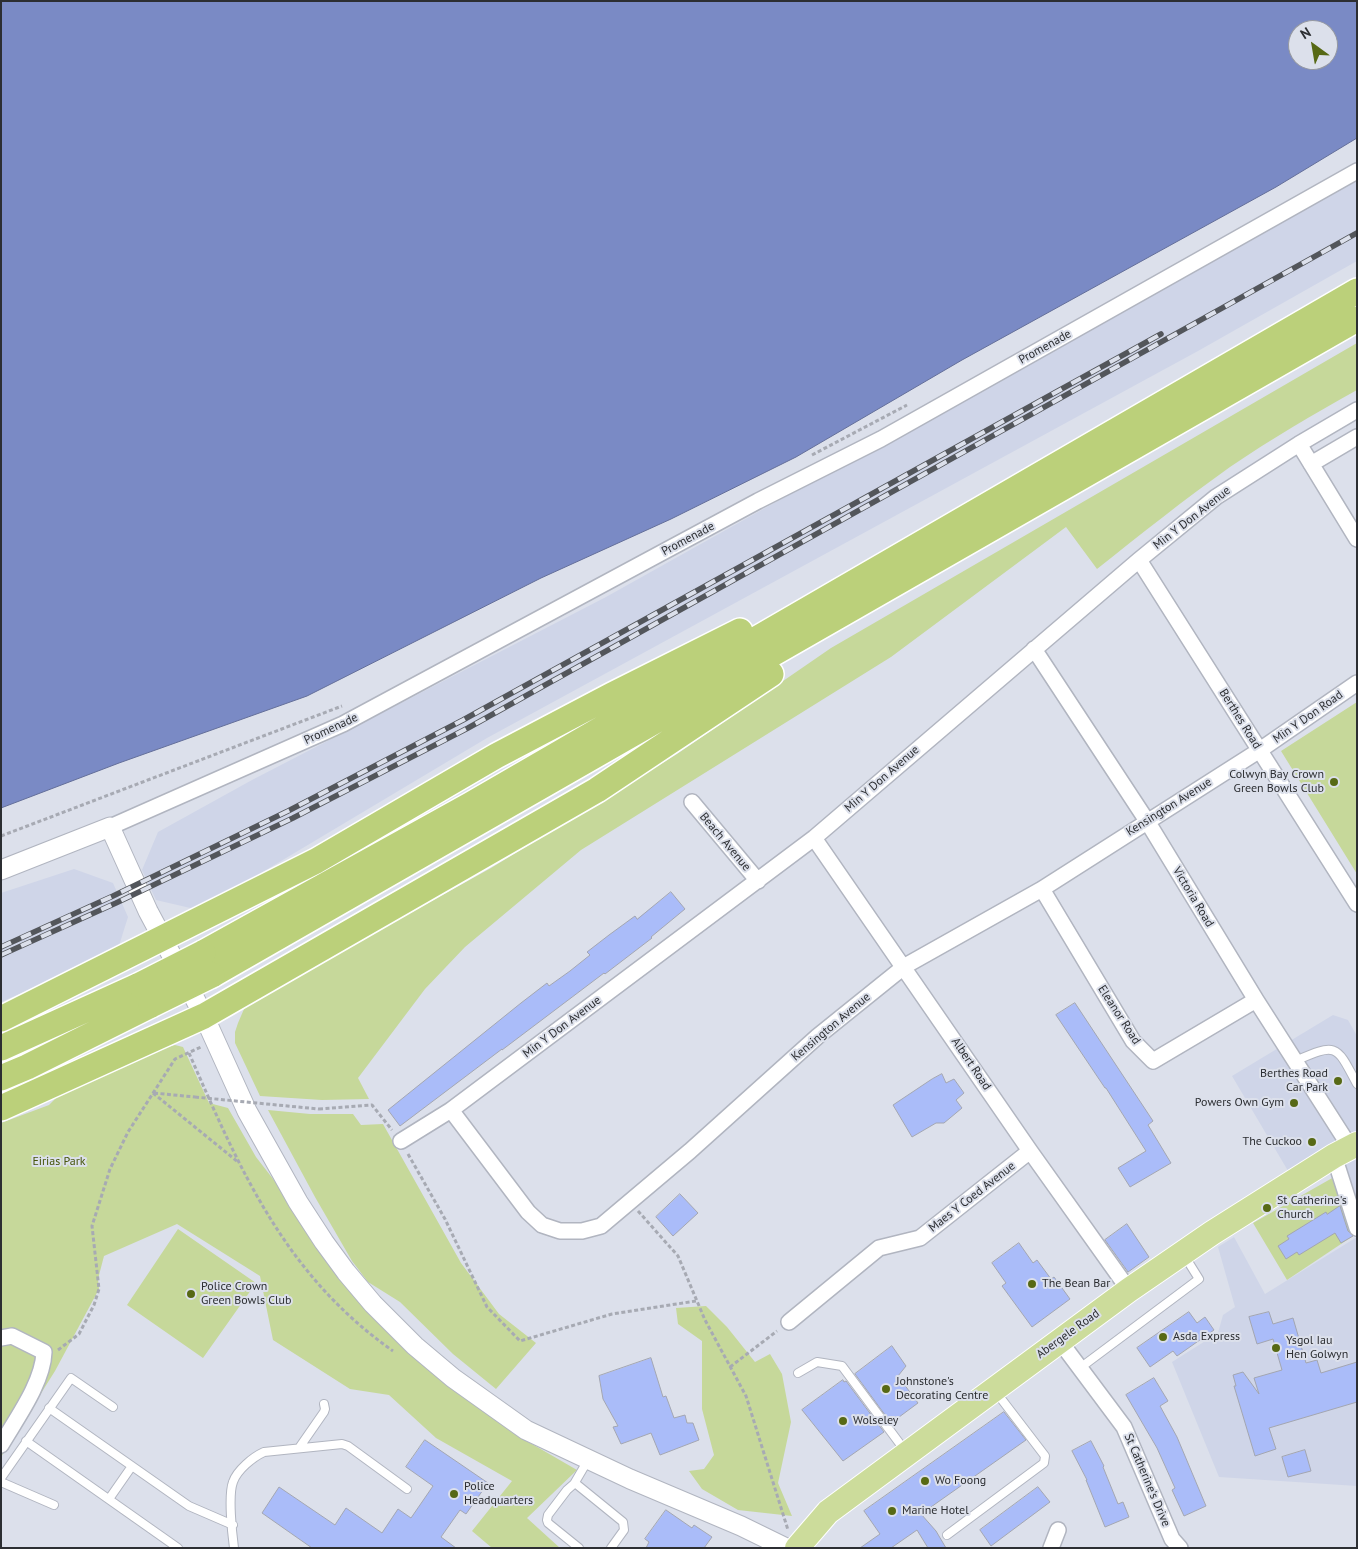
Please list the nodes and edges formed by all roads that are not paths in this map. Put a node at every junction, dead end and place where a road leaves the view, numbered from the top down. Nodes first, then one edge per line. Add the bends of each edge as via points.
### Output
1 (1357, 171) edge
2 (1357, 291) edge
3 (1357, 319) edge
4 (1357, 410) edge
5 (1357, 437) edge
6 (1299, 444) junction
7 (1311, 464) junction
8 (1357, 539) edge
9 (947, 542) junction
10 (1139, 560) junction
11 (1034, 649) junction
12 (1357, 684) edge
13 (1260, 750) junction
14 (692, 802) dead end
15 (1147, 821) junction
16 (110, 827) junction
17 (814, 838) junction
18 (1, 870) edge
19 (758, 881) junction
20 (1042, 889) junction
21 (1357, 904) edge
22 (162, 939) junction
23 (904, 966) junction
24 (146, 995) junction
25 (1256, 1000) junction
26 (204, 1016) junction
27 (1, 1019) edge
28 (1, 1048) edge
29 (1295, 1061) junction
30 (1, 1078) edge
31 (1357, 1084) edge
32 (1, 1108) edge
33 (450, 1110) junction
34 (401, 1141) road end
35 (1347, 1149) edge
36 (1030, 1151) junction
37 (1357, 1228) edge
38 (1183, 1253) junction
39 (1129, 1290) junction
40 (789, 1322) road end
41 (1, 1338) edge
42 (1059, 1340) junction
43 (1080, 1368) junction
44 (798, 1373) dead end
45 (994, 1389) junction
46 (324, 1404) dead end
47 (113, 1406) dead end
48 (49, 1408) junction
49 (26, 1441) junction
50 (1, 1446) edge
51 (299, 1448) junction
52 (907, 1454) junction
53 (588, 1460) junction
54 (132, 1466) junction
55 (1, 1478) edge
56 (1, 1482) edge
57 (574, 1484) junction
58 (407, 1489) dead end
59 (108, 1499) junction
60 (54, 1505) dead end
61 (232, 1525) junction
62 (1058, 1530) dead end
63 (947, 1535) dead end
64 (791, 1545) edge
65 (178, 1548) edge
66 (234, 1548) edge
67 (578, 1548) edge
68 (611, 1548) edge
69 (1051, 1548) edge
70 (1180, 1548) edge

1 - 16 street, Promenade via 880,439 343,724
2 - 9 highway
3 - 9 highway
4 - 6 street, Min Y Don Avenue
5 - 7 street
6 - 7 street
6 - 10 street, Min Y Don Avenue via 1216,497
7 - 8 street
9 - 22 highway via 612,695 496,756 316,861
9 - 24 highway, bridge via 208,964
9 - 26 highway via 597,790
10 - 11 street, Min Y Don Avenue
10 - 13 street, Berthes Road
11 - 15 street, Victoria Road
11 - 17 street, Min Y Don Avenue
12 - 13 street, Min Y Don Road
13 - 15 street, Kensington Avenue
13 - 21 street, Berthes Road
14 - 19 street, Beach Avenue
15 - 20 street, Kensington Avenue
15 - 25 street, Victoria Road
16 - 18 street, Promenade
16 - 22 street
17 - 19 street, Min Y Don Avenue
17 - 23 street, Albert Road
19 - 33 street, Min Y Don Avenue
20 - 23 street, Kensington Avenue
20 - 25 street, Eleanor Road via 1133,1041 1153,1061
22 - 26 street
22 - 27 highway
23 - 33 street, Kensington Avenue via 818,1036 601,1226 582,1231 560,1231 542,1225 528,1212
23 - 36 street, Albert Road
24 - 28 highway
24 - 30 highway via 27,1067
25 - 29 street, Victoria Road
26 - 32 highway
26 - 53 street via 247,1111 298,1202 340,1265 415,1346 453,1378 526,1430
29 - 31 lane via 1323,1049 1332,1049 1344,1059
29 - 35 street, Victoria Road
33 - 34 street, Min Y Don Avenue
35 - 37 street, Victoria Road
35 - 38 main road, Abergele Road
36 - 39 street, Albert Road
36 - 40 street, Maes Y Coed Avenue via 920,1238 879,1248
38 - 39 main road, Abergele Road
38 - 43 lane via 1199,1279
39 - 42 main road, Abergele Road
41 - 50 street via 12,1336 44,1352 37,1382
42 - 43 street, St Catherine's Drive
42 - 45 main road, Abergele Road
43 - 70 street, St Catherine's Drive via 1124,1427 1172,1539
44 - 52 lane via 816,1362 842,1366
45 - 52 main road, Abergele Road
45 - 63 lane via 1045,1456 1044,1463
46 - 51 lane via 324,1412
47 - 48 lane via 71,1378
48 - 49 lane
48 - 54 lane
49 - 55 lane
49 - 59 lane
51 - 58 lane via 348,1446
51 - 61 lane via 264,1452 238,1473 232,1489
52 - 64 main road, Abergele Road via 828,1512
53 - 57 lane
53 - 64 street
54 - 59 lane
54 - 61 lane via 189,1506
56 - 60 lane
57 - 67 lane via 546,1520
57 - 68 lane via 623,1522 624,1530
59 - 65 lane
61 - 66 lane
62 - 69 street

